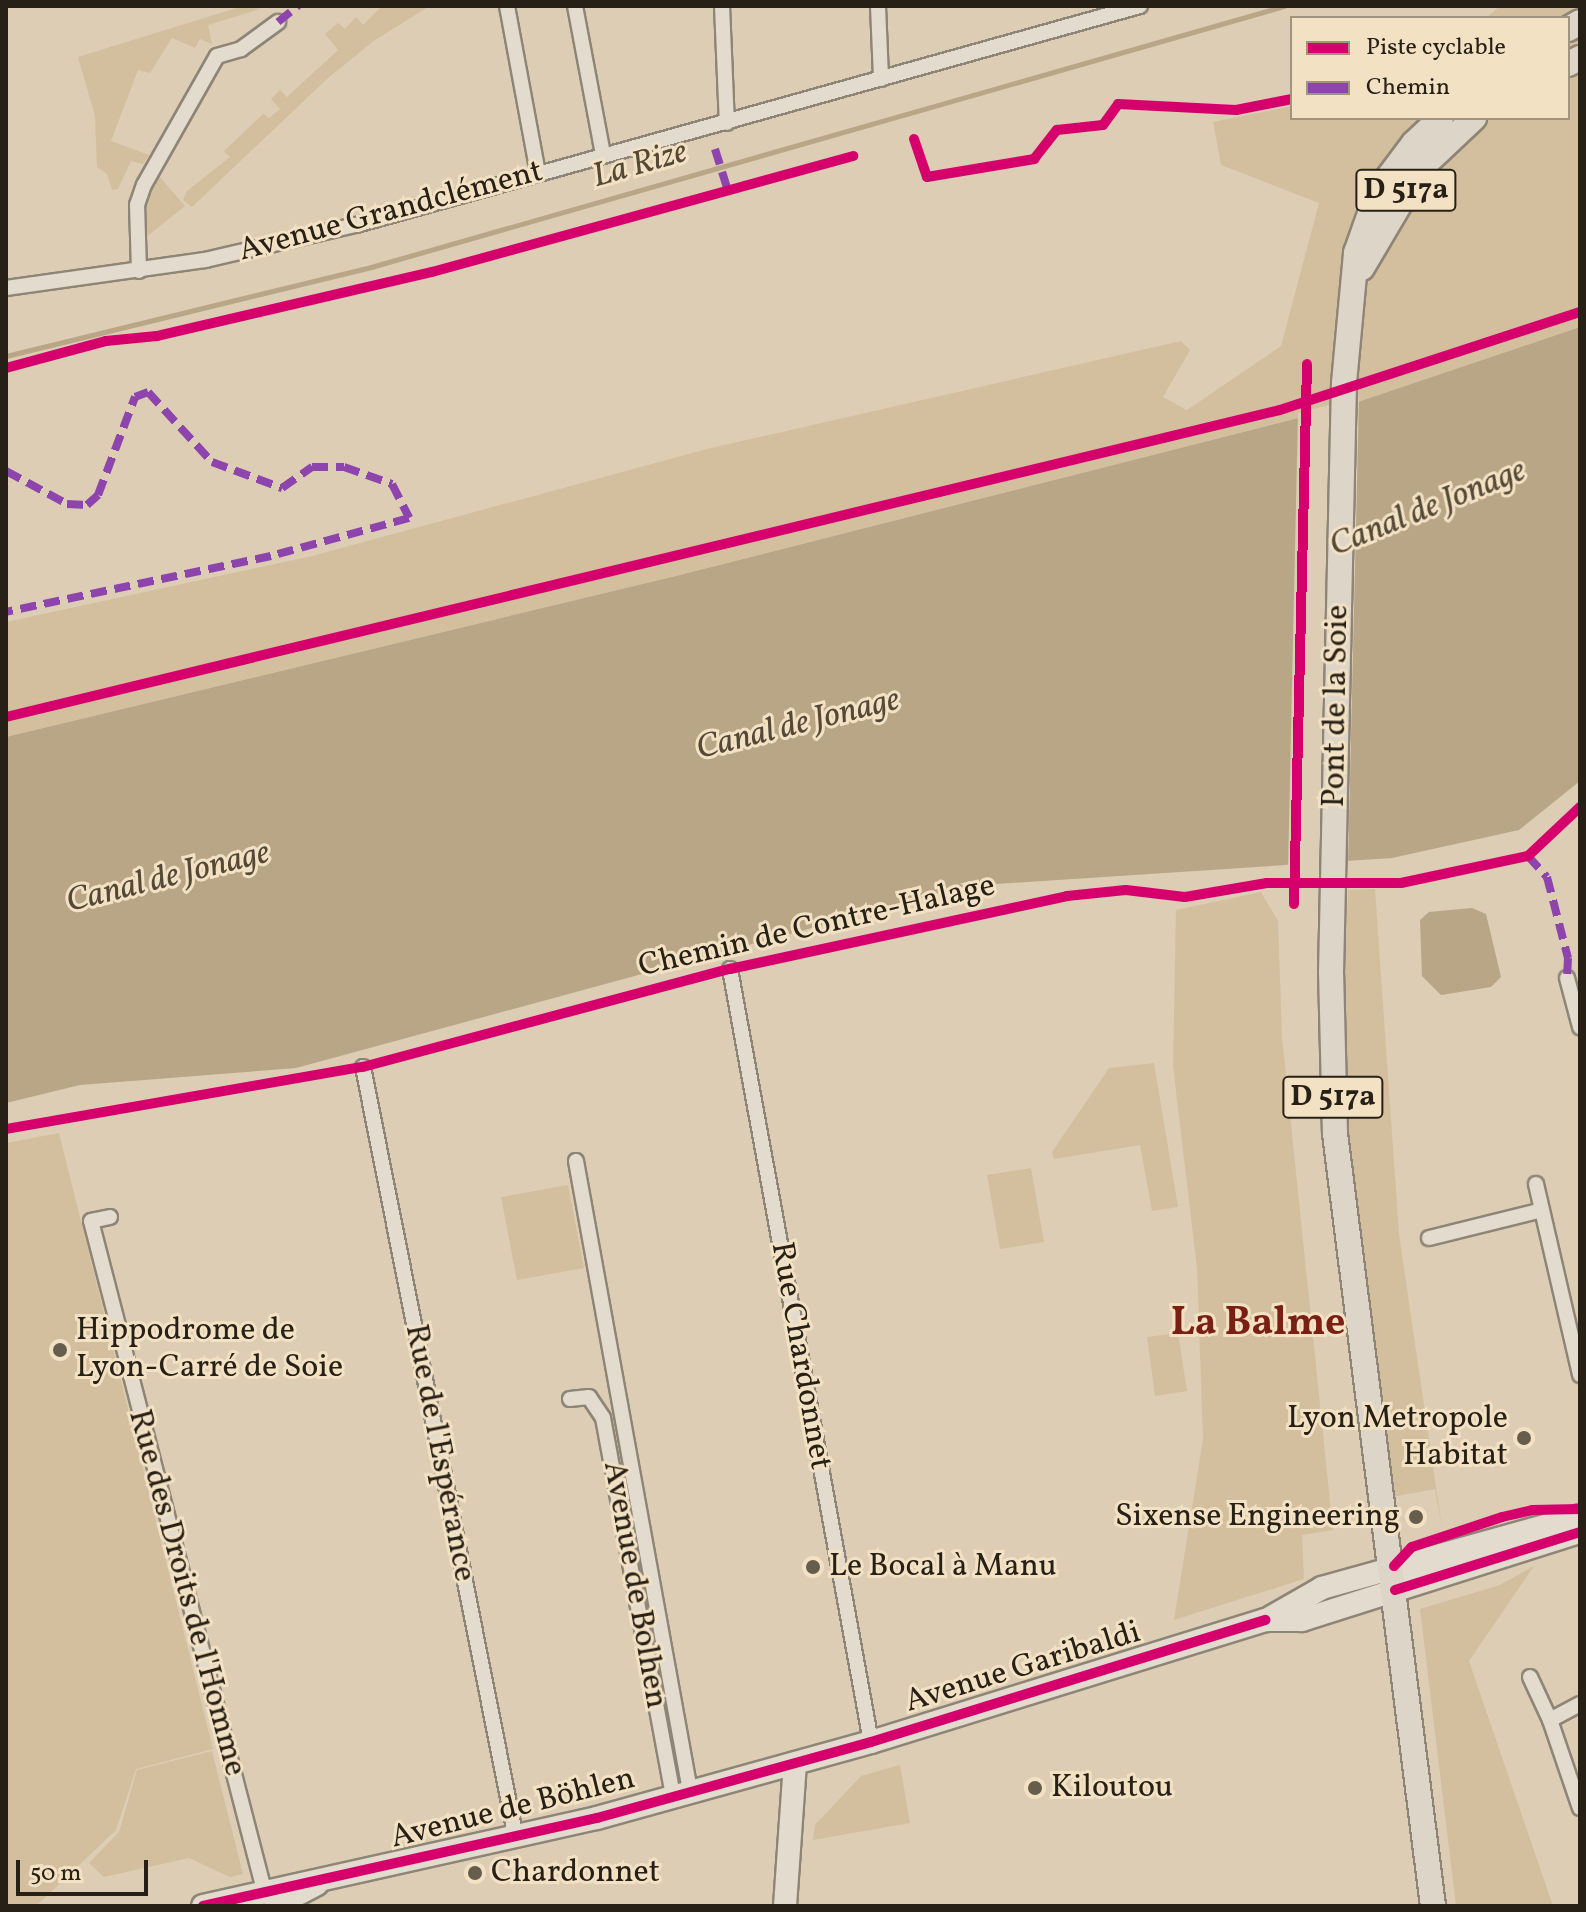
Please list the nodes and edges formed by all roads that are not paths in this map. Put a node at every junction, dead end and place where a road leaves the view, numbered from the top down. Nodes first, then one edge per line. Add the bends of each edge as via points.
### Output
1 (507, 6) edge
2 (575, 6) edge
3 (722, 6) edge
4 (878, 6) edge
5 (1140, 6) edge
6 (278, 22) dead end
7 (881, 79) junction
8 (1439, 120) edge
9 (1472, 120) edge
10 (727, 123) junction
11 (603, 154) junction
12 (538, 173) junction
13 (139, 271) junction
14 (1355, 276) junction
15 (6, 288) edge
16 (730, 969) dead end
17 (1567, 978) dead end
18 (1580, 1027) edge
19 (363, 1067) dead end
20 (576, 1161) dead end
21 (1536, 1184) dead end
22 (1542, 1210) junction
23 (110, 1217) dead end
24 (1429, 1238) dead end
25 (1580, 1375) edge
26 (570, 1399) dead end
27 (1580, 1516) edge
28 (1580, 1532) edge
29 (1395, 1578) junction
30 (1530, 1677) dead end
31 (1580, 1704) edge
32 (1550, 1720) junction
33 (871, 1742) junction
34 (795, 1763) junction
35 (682, 1794) junction
36 (1580, 1808) edge
37 (516, 1838) junction
38 (270, 1898) edge
39 (243, 1901) edge
40 (203, 1906) edge
41 (785, 1906) edge
42 (1433, 1906) edge

1 - 12 street
2 - 11 street
3 - 10 street
4 - 7 street
5 - 7 street, Avenue Grandclément
6 - 13 street via 241,49 217,56 202,81 137,205
7 - 10 street, Avenue Grandclément
8 - 14 main road, D 517a via 1378,191 1362,227
9 - 14 main road, D 517a via 1421,168
10 - 11 street, Avenue Grandclément
11 - 12 street, Avenue Grandclément
12 - 13 street, Avenue Grandclément via 356,225
13 - 15 street, Avenue Grandclément
14 - 29 main road, Pont de la Soie / D 517a via 1347,348 1333,920 1335,1134
16 - 33 street, Rue Chardonnet
17 - 18 street
19 - 37 street, Rue de l'Espérance
20 - 35 street
21 - 22 street
22 - 24 street
22 - 25 street
23 - 38 street, Rue des Droits de l'Homme via 91,1221
26 - 35 street, Avenue de Bolhen via 589,1397 603,1418
27 - 29 main road, Avenue Garibaldi
28 - 29 main road, Avenue Garibaldi
29 - 33 main road, Avenue Garibaldi via 1302,1620 1266,1620
29 - 42 main road
30 - 32 street
31 - 32 street
32 - 36 street
33 - 34 main road, Avenue Garibaldi
34 - 35 main road, Avenue de Böhlen
34 - 41 main road
35 - 37 main road, Avenue de Böhlen
37 - 38 main road, Avenue de Böhlen via 325,1879
38 - 39 main road, Avenue de Böhlen
39 - 40 main road, Avenue de Böhlen

